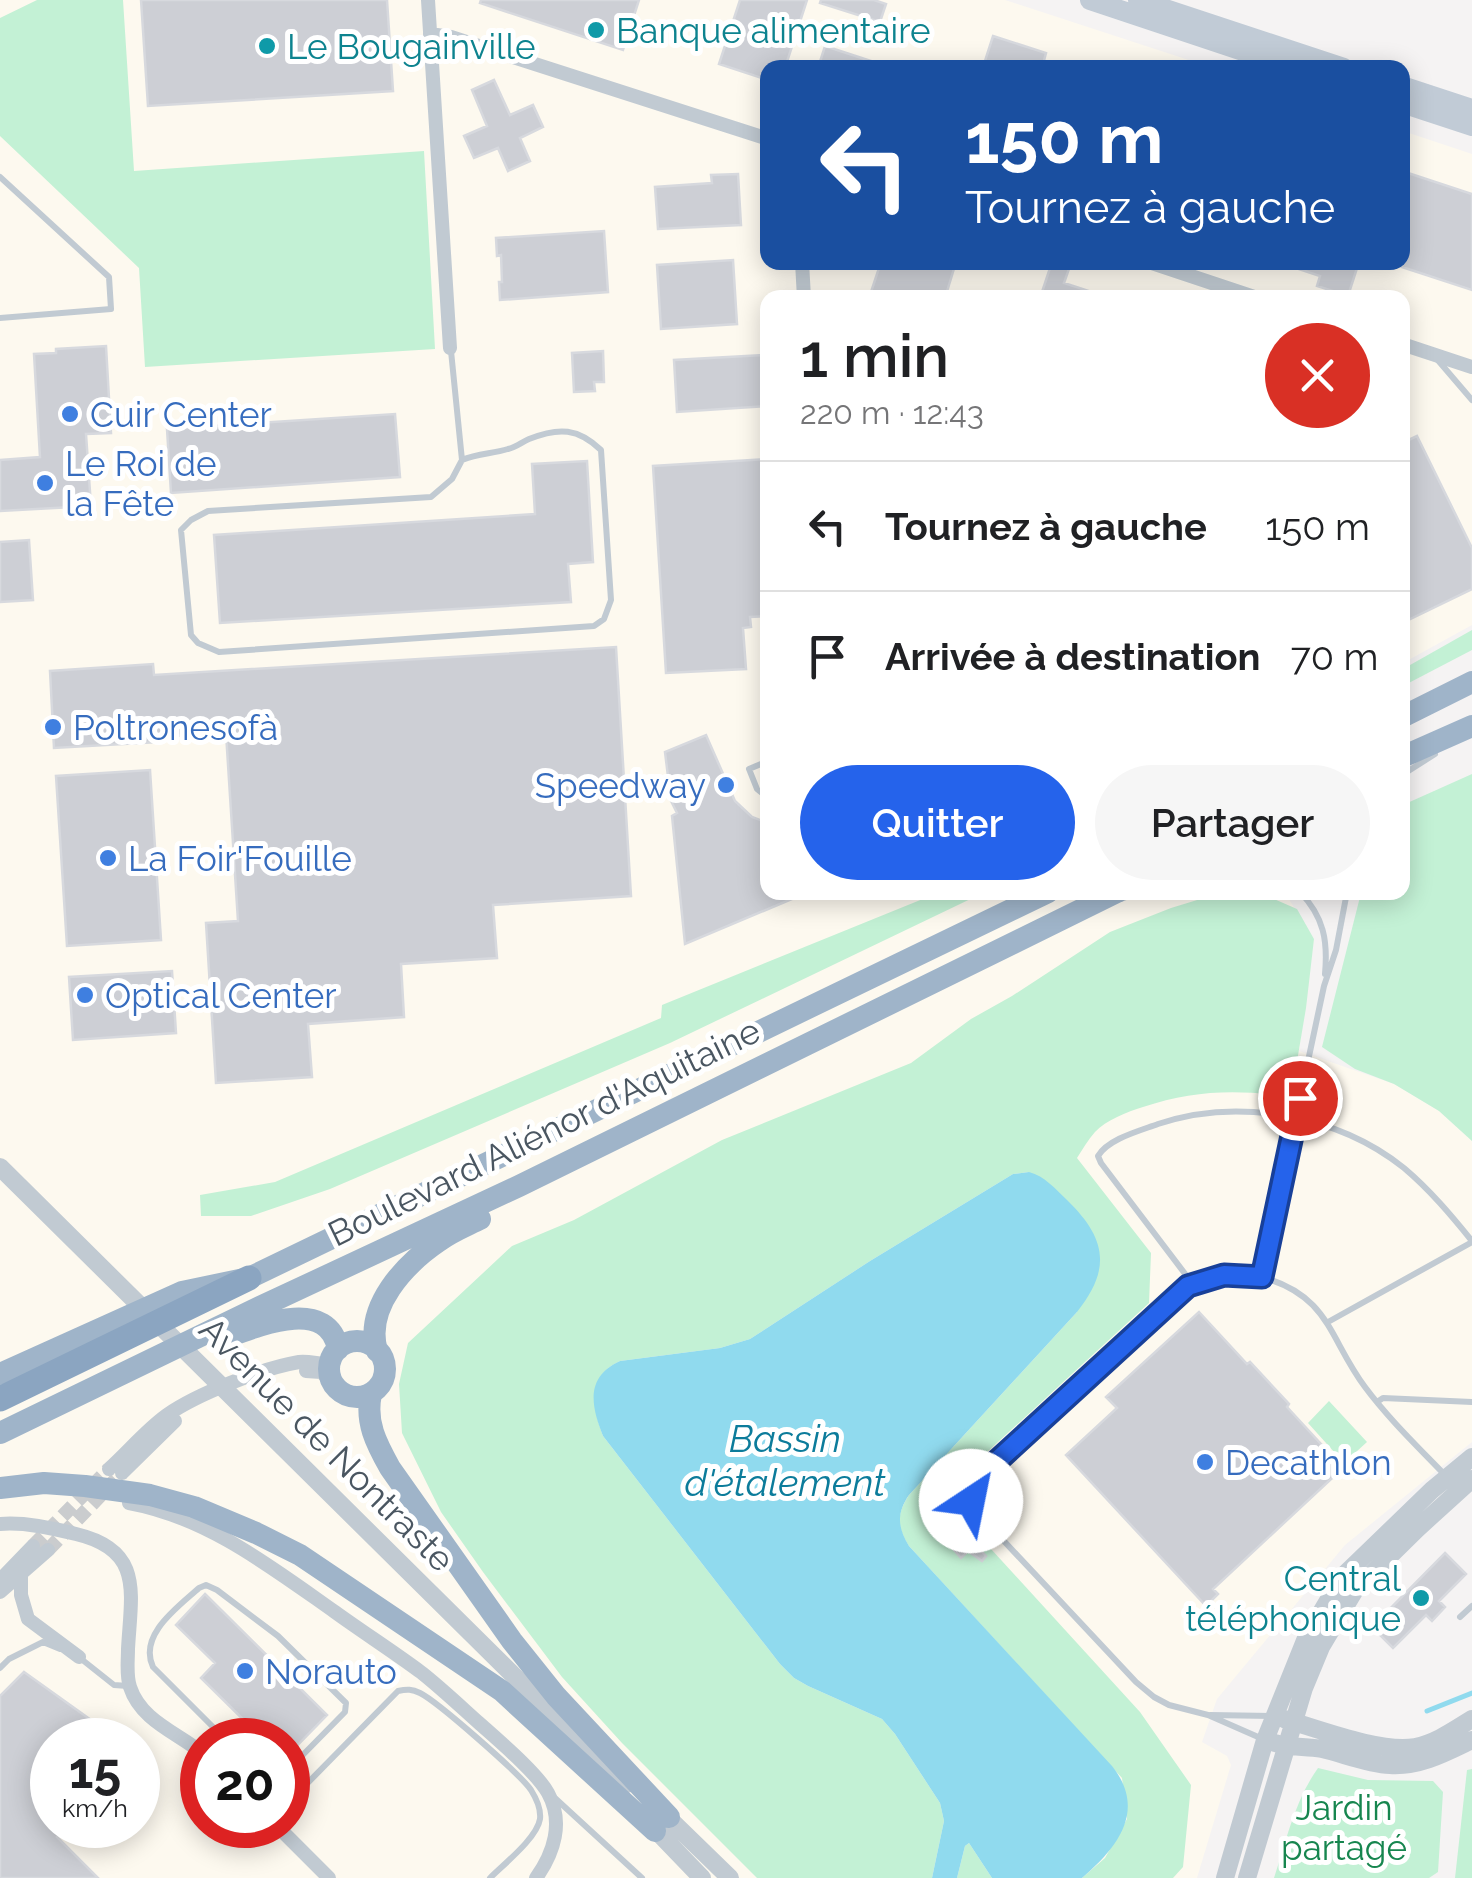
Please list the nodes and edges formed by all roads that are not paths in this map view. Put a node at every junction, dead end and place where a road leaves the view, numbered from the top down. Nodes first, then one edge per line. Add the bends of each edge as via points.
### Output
1 (428, 0) edge
2 (1090, 0) edge
3 (1167, 4) edge
4 (1138, 8) edge
5 (430, 34) junction
6 (1243, 59) edge
7 (1322, 60) edge
8 (1410, 89) edge
9 (1410, 106) edge
10 (1472, 109) edge
11 (1472, 126) edge
12 (760, 136) edge
13 (0, 177) edge
14 (1185, 270) edge
15 (1236, 290) edge
16 (0, 318) edge
17 (1410, 347) edge
18 (450, 348) joint
19 (1432, 354) junction
20 (1472, 367) edge
21 (1472, 400) edge
22 (462, 460) junction
23 (1472, 682) edge
24 (1410, 713) edge
25 (1466, 734) edge
26 (1472, 734) edge
27 (1444, 749) dead end
28 (1410, 754) edge
29 (760, 765) edge
30 (1410, 770) edge
31 (760, 792) edge
32 (1031, 900) edge
33 (1102, 900) edge
34 (1116, 900) edge
35 (1308, 900) edge
36 (1345, 900) edge
37 (1067, 917) junction
38 (1324, 986) junction
39 (1296, 1119) junction
40 (0, 1167) edge
41 (519, 1186) junction
42 (1472, 1241) edge
43 (1262, 1277) junction
44 (249, 1278) junction
45 (1192, 1284) junction
46 (1328, 1322) junction
47 (60, 1345) junction
48 (378, 1351) junction
49 (0, 1364) edge
50 (142, 1364) junction
51 (333, 1365) junction
52 (0, 1374) edge
53 (371, 1394) junction
54 (0, 1399) edge
55 (1377, 1402) junction
56 (1472, 1402) edge
57 (0, 1433) edge
58 (1472, 1457) edge
59 (116, 1471) tunnel mouth
60 (1459, 1482) edge
61 (2, 1488) edge
62 (0, 1524) edge
63 (24, 1572) junction
64 (0, 1580) edge
65 (0, 1592) edge
66 (1472, 1606) edge
67 (1460, 1617) dead end
68 (79, 1657) junction
69 (0, 1668) edge
70 (129, 1686) junction
71 (1208, 1715) junction
72 (1274, 1716) junction
73 (204, 1718) edge
74 (1472, 1719) edge
75 (1294, 1722) junction
76 (180, 1737) edge
77 (1265, 1740) junction
78 (1472, 1740) edge
79 (1286, 1746) junction
80 (310, 1748) edge
81 (310, 1781) edge
82 (548, 1792) junction
83 (662, 1824) junction
84 (299, 1848) edge
85 (329, 1878) edge
86 (490, 1878) edge
87 (536, 1878) edge
88 (642, 1878) edge
89 (702, 1878) edge
90 (730, 1878) edge
91 (1225, 1878) edge
92 (1247, 1878) edge

1 - 5 street
2 - 4 main road
3 - 4 main road
3 - 7 main road
4 - 6 main road
5 - 12 street
5 - 18 street
8 - 10 main road
9 - 11 main road
13 - 16 lane via 109,277 110,309
14 - 15 street
17 - 19 street
18 - 22 lane
19 - 20 street
19 - 21 lane
22 - 22 lane via 552,432 582,435 601,450 610,600 604,619 594,626 219,652 191,635 181,530 191,520 208,511 430,497
23 - 24 highway
25 - 26 lane
25 - 28 highway
27 - 30 lane
29 - 31 lane via 749,770
32 - 44 highway, Boulevard Aliénor d'Aquitaine
33 - 37 highway, Boulevard Aliénor d'Aquitaine
34 - 37 lane
35 - 38 lane via 1327,948
36 - 38 lane
37 - 41 highway, Boulevard Aliénor d'Aquitaine
38 - 39 lane
39 - 42 lane via 1354,1138 1401,1166
39 - 43 lane
39 - 45 lane via 1212,1112 1162,1123 1101,1150 1101,1163
40 - 83 street, Avenue de Nontraste
41 - 48 highway via 502,1208 416,1259 375,1318
41 - 50 highway, Boulevard Aliénor d'Aquitaine
42 - 46 lane
43 - 45 lane via 1224,1275
43 - 46 lane via 1300,1294
44 - 47 highway, Boulevard Aliénor d'Aquitaine via 182,1292
44 - 54 highway
45 - 71 lane via 970,1492 973,1508 1136,1682 1169,1705
46 - 55 lane
47 - 49 highway
47 - 52 highway, Boulevard Aliénor d'Aquitaine
48 - 51 highway via 354,1342
48 - 53 highway via 384,1374
50 - 51 highway via 307,1318 328,1326 336,1340
50 - 57 highway, Boulevard Aliénor d'Aquitaine
51 - 53 highway via 344,1394
51 - 59 street via 304,1361 202,1396 166,1416
53 - 83 highway via 375,1442 412,1499 512,1641 616,1758
55 - 56 lane
55 - 60 lane
58 - 60 street
60 - 72 street via 1342,1577 1306,1638
60 - 75 street via 1355,1590 1321,1647
61 - 82 street via 82,1493 145,1506 244,1549 422,1674
61 - 83 highway via 44,1483 150,1495 256,1533 502,1691
62 - 70 street via 92,1538 122,1559 131,1589
63 - 64 street via 40,1548
63 - 65 street
63 - 68 street via 28,1618
66 - 67 lane
68 - 69 lane via 43,1642
68 - 70 lane via 114,1685
70 - 76 street via 152,1718
71 - 72 lane
71 - 77 lane
72 - 75 street
72 - 77 street
73 - 80 lane via 149,1659 156,1631 206,1585 278,1636 346,1703
74 - 75 street via 1414,1747
75 - 79 street
77 - 79 street
77 - 91 street
78 - 79 street via 1417,1763 1390,1766
79 - 92 street
81 - 86 lane via 398,1692 428,1698 497,1757 539,1807 537,1828
82 - 87 street via 557,1817 554,1843
82 - 88 lane
83 - 89 street, Avenue de Nontraste
83 - 90 street, Avenue de Nontraste
84 - 85 street

